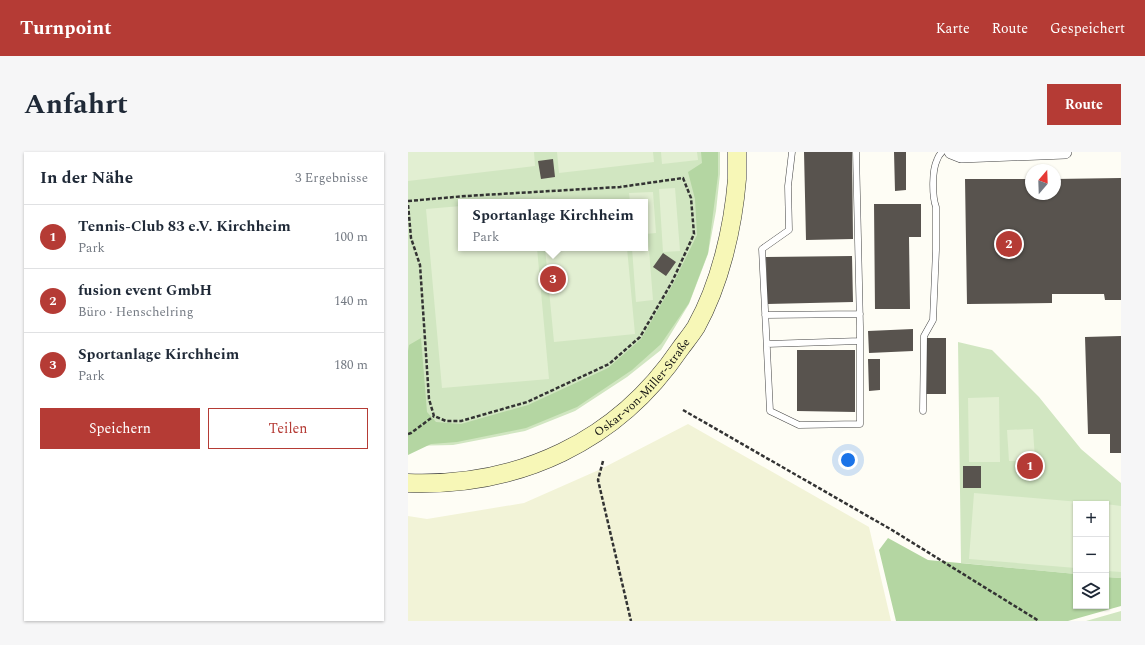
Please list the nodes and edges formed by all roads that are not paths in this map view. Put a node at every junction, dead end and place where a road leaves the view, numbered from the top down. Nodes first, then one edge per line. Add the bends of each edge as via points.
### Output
1 (737, 152) edge
2 (792, 152) edge
3 (856, 152) edge
4 (942, 152) edge
5 (951, 152) edge
6 (1065, 152) edge
7 (860, 314) junction
8 (765, 315) junction
9 (860, 341) junction
10 (767, 344) junction
11 (924, 411) dead end
12 (408, 483) edge

1 - 12 main road, Oskar-von-Miller-Straße via 737,179 731,219 718,273 696,327 653,385 609,424 556,456 525,468 460,482
2 - 8 lane via 788,186 789,230 762,249
3 - 7 lane
4 - 11 lane via 934,168 936,250 933,320 924,336
5 - 6 street via 961,156
7 - 8 lane
7 - 9 lane
8 - 10 lane
9 - 10 lane
9 - 10 lane via 860,424 799,425 770,411

